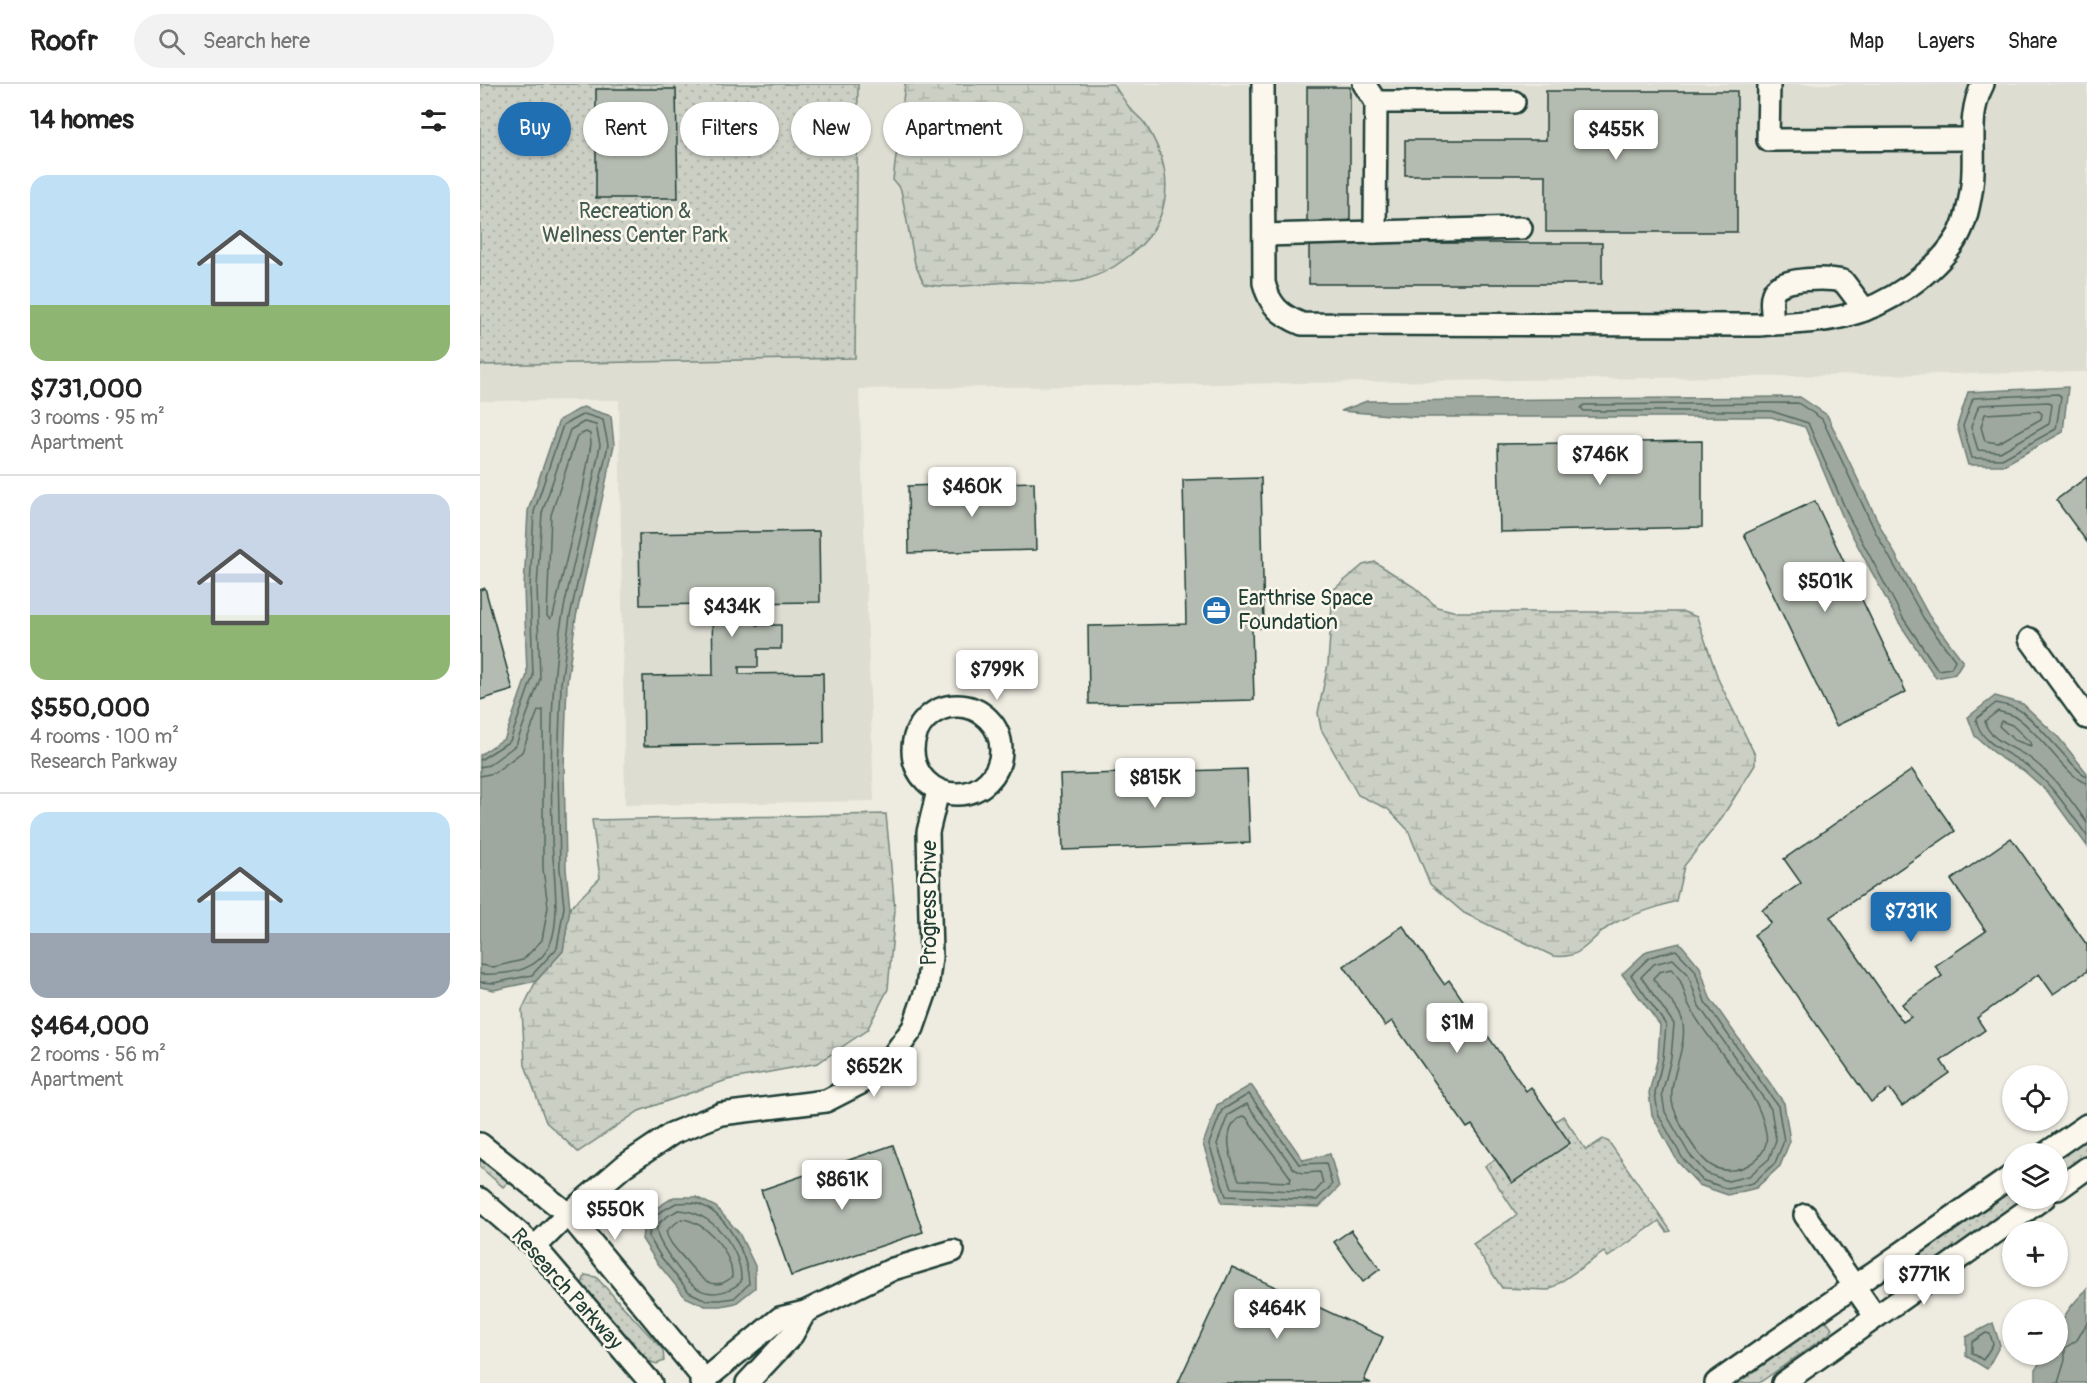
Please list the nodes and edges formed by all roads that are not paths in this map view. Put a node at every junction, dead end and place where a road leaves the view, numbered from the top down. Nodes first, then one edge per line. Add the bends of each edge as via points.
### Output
1 (1263, 84) edge
2 (1364, 84) edge
3 (1769, 84) edge
4 (1983, 84) edge
5 (1377, 102) junction
6 (1514, 102) dead end
7 (1972, 139) junction
8 (1521, 228) dead end
9 (1375, 232) junction
10 (1264, 235) junction
11 (1865, 310) junction
12 (1773, 324) junction
13 (2030, 639) dead end
14 (2087, 718) edge
15 (938, 790) junction
16 (2087, 1125) edge
17 (2061, 1143) edge
18 (480, 1144) edge
19 (2087, 1168) edge
20 (2068, 1182) edge
21 (2002, 1183) edge
22 (480, 1199) edge
23 (2028, 1209) edge
24 (568, 1214) junction
25 (1805, 1215) dead end
26 (535, 1247) junction
27 (953, 1251) dead end
28 (1853, 1285) junction
29 (805, 1312) junction
30 (1875, 1316) junction
31 (704, 1382) edge
32 (651, 1383) edge
33 (747, 1383) edge
34 (1716, 1383) edge
35 (1783, 1383) edge

1 - 10 street
2 - 5 street
3 - 7 street via 1768,140
4 - 7 street via 1973,117
5 - 6 street
5 - 9 street
7 - 11 street via 1972,191 1959,234 1942,258 1915,281
8 - 9 street
9 - 10 street
10 - 12 street via 1268,299 1282,316 1302,324
11 - 12 street via 1808,323
11 - 12 street via 1843,281 1786,282 1775,289 1772,297
13 - 14 street
15 - 15 street via 952,795 973,791 991,780 998,767 1002,754 1000,739 991,722 976,710 950,707 936,711 916,734 915,765 922,778
15 - 24 street, Progress Drive via 928,832 932,957 927,988 913,1028 889,1061 865,1081 826,1101 721,1114 673,1133 624,1166
16 - 17 street
18 - 24 street
19 - 20 street
21 - 28 street
22 - 26 street, Research Parkway
23 - 30 street
24 - 26 street, Progress Drive
24 - 31 street
25 - 28 street
26 - 32 street, Research Parkway
27 - 29 street via 893,1269
28 - 30 street
28 - 34 street
29 - 31 street via 780,1318
29 - 33 street via 792,1335
30 - 35 street

